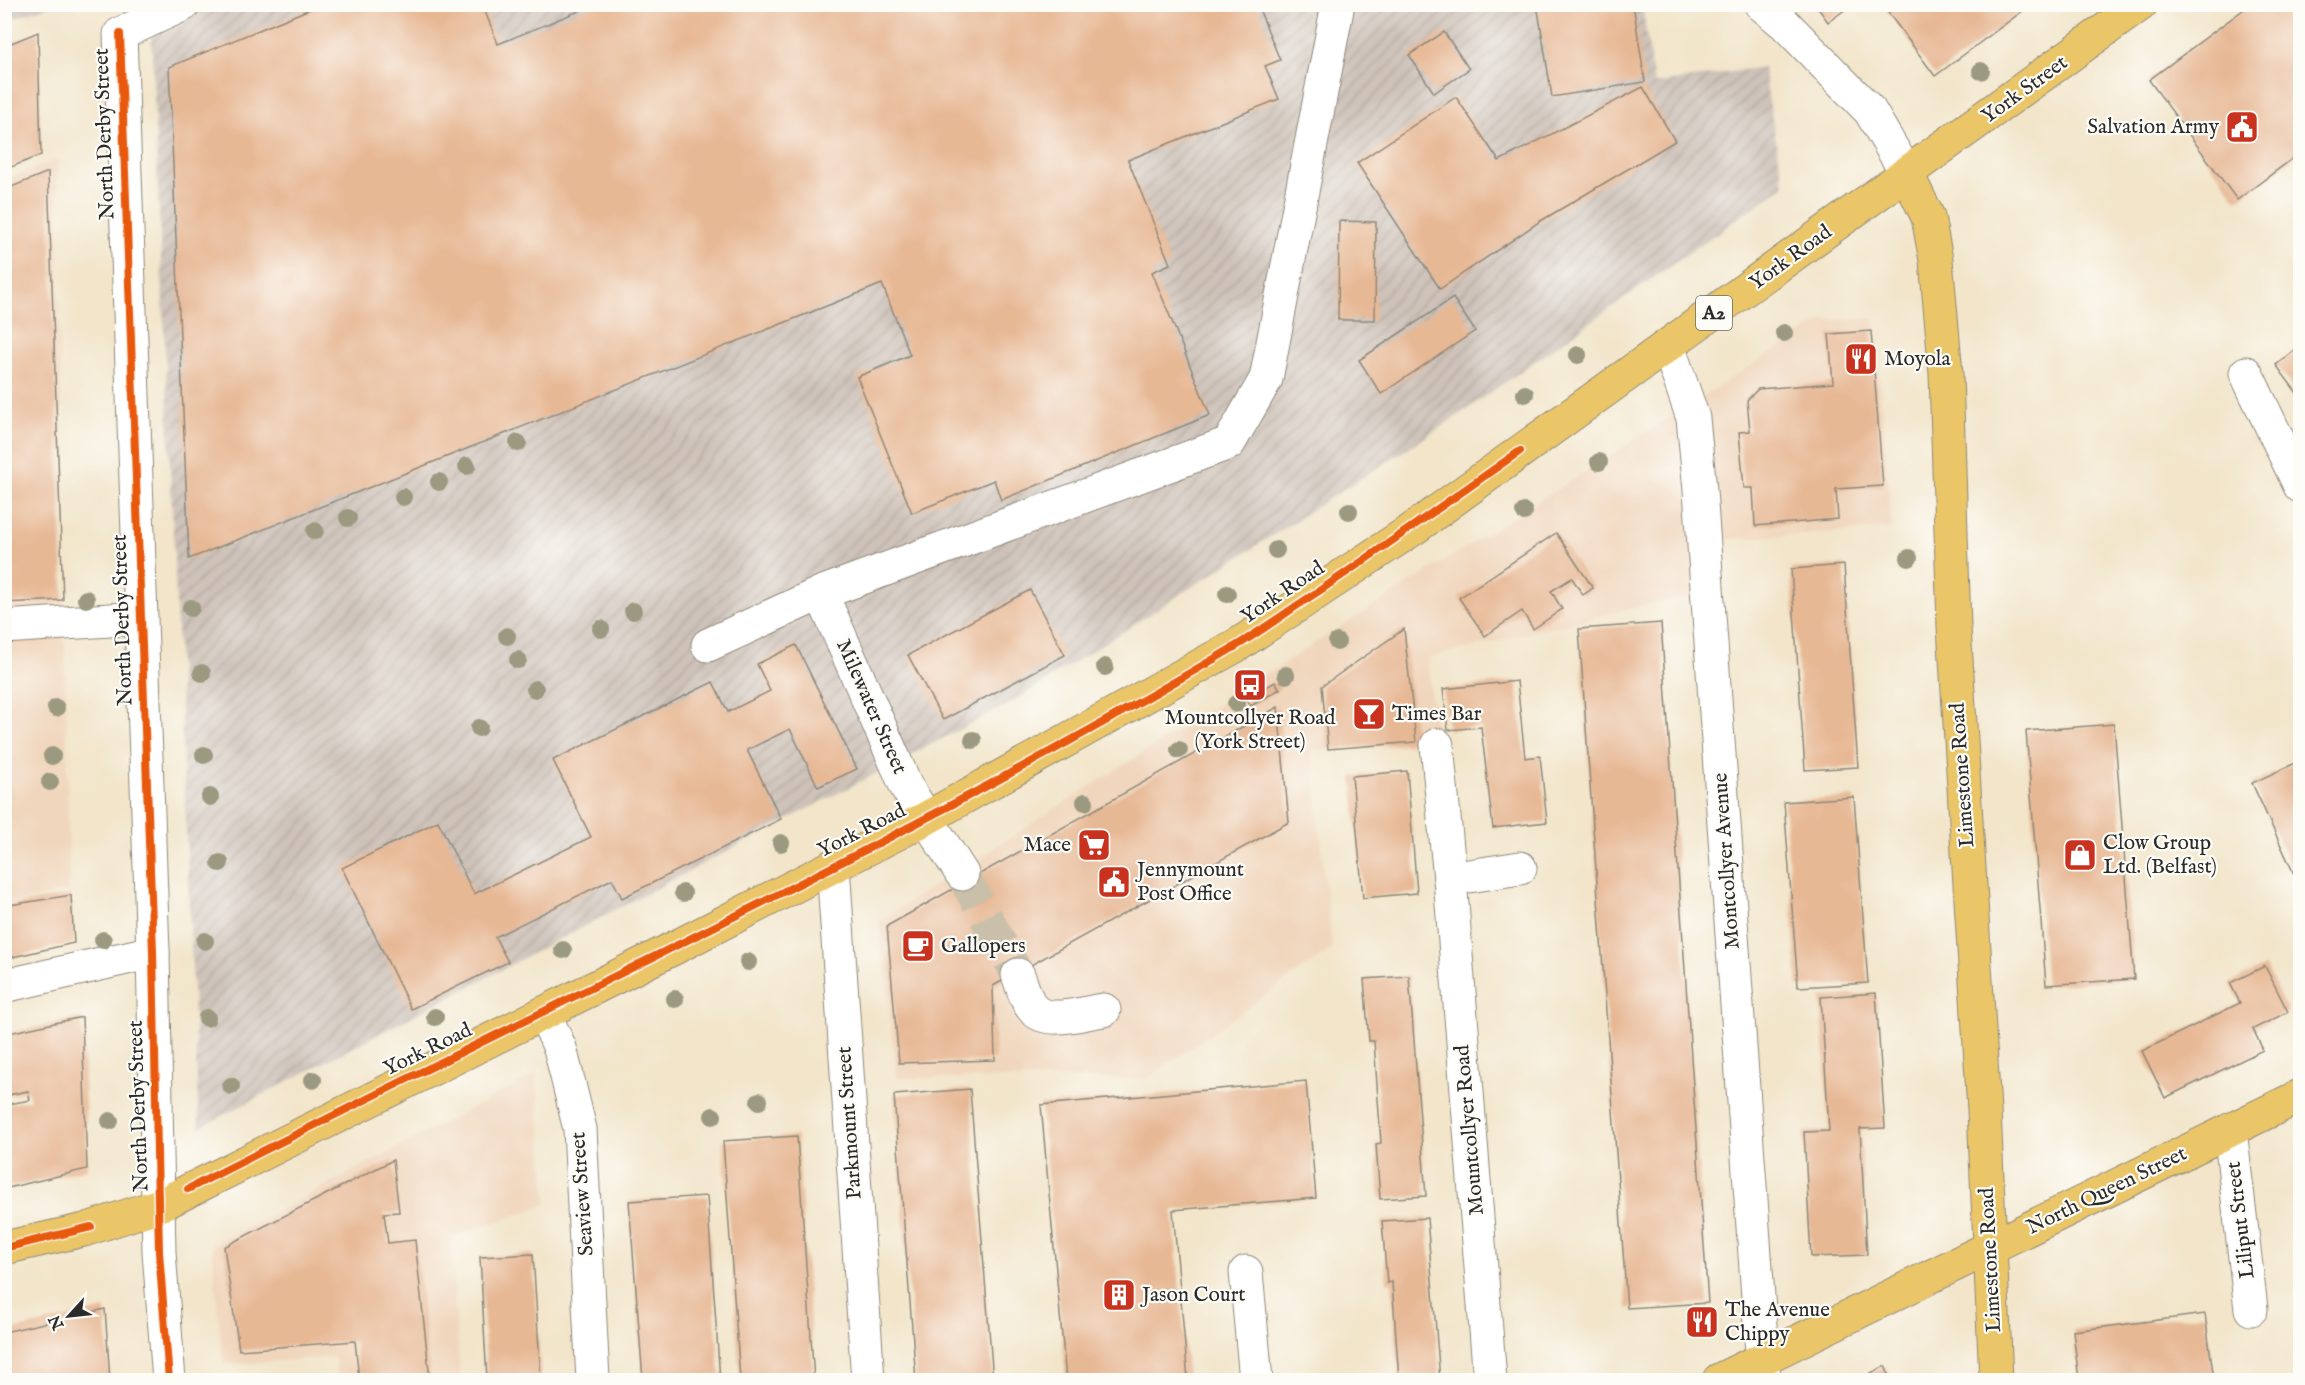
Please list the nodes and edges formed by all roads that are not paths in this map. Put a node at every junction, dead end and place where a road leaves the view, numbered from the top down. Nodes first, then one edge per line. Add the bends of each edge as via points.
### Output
1 (184, 4) edge
2 (1338, 4) edge
3 (1761, 4) edge
4 (2141, 4) edge
5 (1907, 174) junction
6 (1668, 346) junction
7 (2246, 373) dead end
8 (2301, 486) edge
9 (821, 593) junction
10 (141, 618) junction
11 (4, 627) edge
12 (708, 645) dead end
13 (1437, 744) dead end
14 (925, 819) junction
15 (833, 866) junction
16 (1520, 867) dead end
17 (962, 874) tunnel mouth
18 (1450, 879) junction
19 (153, 952) junction
20 (1018, 975) tunnel mouth
21 (4, 986) edge
22 (1104, 1010) dead end
23 (544, 1013) junction
24 (2301, 1096) edge
25 (2230, 1130) junction
26 (160, 1205) junction
27 (1991, 1247) junction
28 (4, 1248) edge
29 (1246, 1272) dead end
30 (2251, 1309) dead end
31 (1763, 1370) edge
32 (169, 1380) edge
33 (593, 1380) edge
34 (868, 1380) edge
35 (1256, 1380) edge
36 (1490, 1380) edge
37 (1719, 1380) edge
38 (1996, 1380) edge

1 - 10 street, North Derby Street via 120,34
2 - 9 street via 1266,379 1229,443
3 - 5 street via 1870,111
4 - 5 main road, York Street / A2
5 - 6 main road, York Road / A2
5 - 27 main road, Limestone Road via 1928,217 1936,260 1946,374 1954,627
6 - 14 main road, York Road / A2 via 1413,529 1239,645
6 - 31 street, Montcollyer Avenue via 1693,418 1700,490
7 - 8 street
9 - 12 street
9 - 14 street, Milewater Street via 907,788
10 - 11 street
10 - 19 street, North Derby Street
13 - 18 street, Mountcollyer Road
14 - 15 main road, York Road / A2
14 - 17 street, Milewater Street
15 - 23 main road, York Road / A2
15 - 34 street, Parkmount Street
16 - 18 street
18 - 36 street, Mountcollyer Road
19 - 21 street
19 - 26 street, North Derby Street
20 - 22 street via 1033,1009 1041,1015
23 - 26 main road, York Road / A2
23 - 33 street, Seaview Street via 561,1048 580,1128
24 - 25 main road, North Queen Street
25 - 27 main road, North Queen Street
25 - 30 street, Liliput Street
26 - 28 main road, York Road / A2 via 84,1230
26 - 32 street, North Derby Street via 159,1252
27 - 31 main road, North Queen Street
27 - 38 main road, Limestone Road
29 - 35 street
31 - 37 main road, North Queen Street

